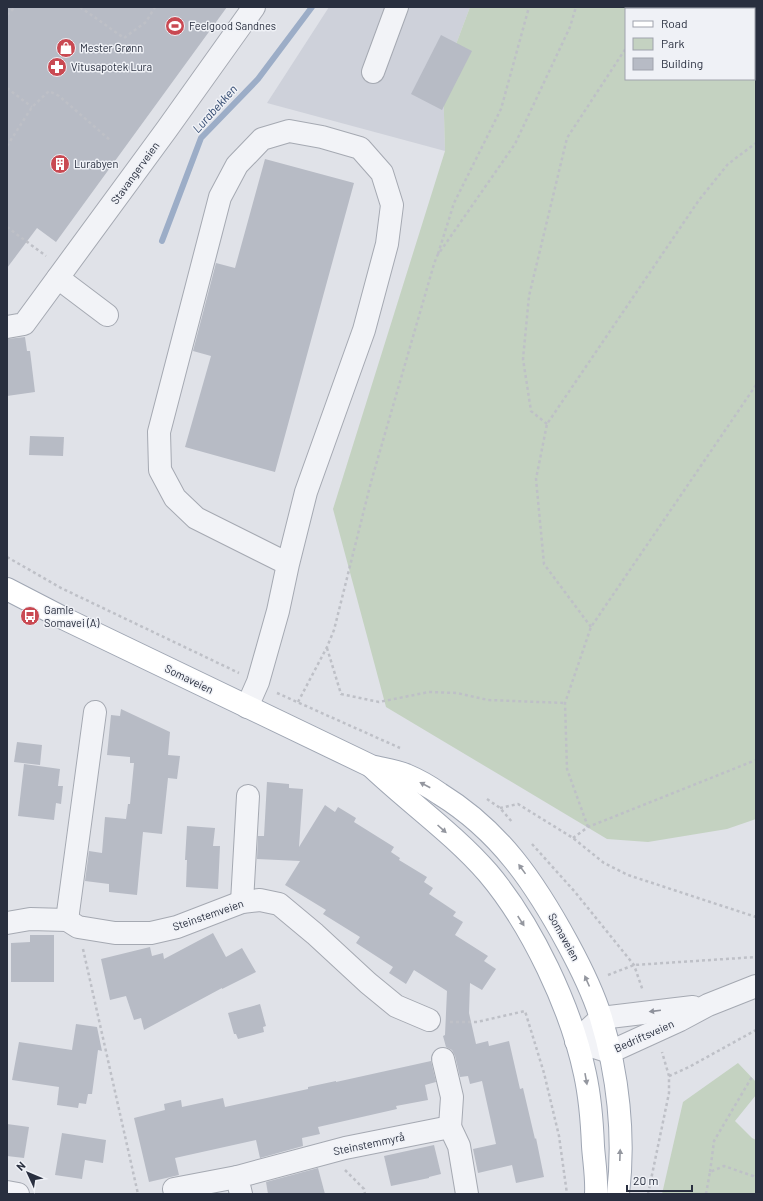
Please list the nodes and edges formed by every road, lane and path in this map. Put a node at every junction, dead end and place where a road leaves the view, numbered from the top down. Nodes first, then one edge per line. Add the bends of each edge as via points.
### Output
1 (15, 7) edge
2 (80, 7) edge
3 (155, 7) edge
4 (254, 7) edge
5 (397, 7) edge
6 (529, 7) edge
7 (576, 7) edge
8 (7, 15) edge
9 (625, 50) edge
10 (373, 72) dead end
11 (7, 88) edge
12 (32, 107) junction
13 (110, 140) dead end
14 (756, 143) edge
15 (7, 146) edge
16 (7, 227) edge
17 (36, 249) dead end
18 (437, 256) junction
19 (61, 274) junction
20 (107, 314) dead end
21 (7, 327) edge
22 (756, 385) edge
23 (547, 424) junction
24 (288, 564) junction
25 (7, 589) edge
26 (591, 627) junction
27 (327, 647) junction
28 (298, 702) dead end
29 (565, 703) junction
30 (247, 707) junction
31 (95, 712) dead end
32 (756, 760) edge
33 (371, 766) junction
34 (248, 796) dead end
35 (515, 825) dead end
36 (588, 828) junction
37 (573, 838) junction
38 (530, 842) dead end
39 (242, 902) junction
40 (756, 917) edge
41 (7, 923) edge
42 (73, 924) junction
43 (756, 957) edge
44 (634, 965) junction
45 (607, 975) dead end
46 (756, 986) edge
47 (646, 998) dead end
48 (708, 1005) junction
49 (601, 1018) junction
50 (429, 1020) joint
51 (756, 1030) edge
52 (576, 1041) junction
53 (662, 1049) dead end
54 (610, 1052) junction
55 (443, 1059) dead end
56 (753, 1075) dead end
57 (669, 1076) junction
58 (450, 1127) junction
59 (710, 1172) junction
60 (756, 1179) edge
61 (239, 1186) edge
62 (174, 1189) dead end
63 (7, 1192) edge
64 (18, 1194) edge
65 (138, 1194) edge
66 (467, 1194) edge
67 (567, 1194) edge
68 (596, 1194) edge
69 (618, 1194) edge
70 (648, 1194) edge
71 (706, 1194) edge

1 - 8 path
2 - 3 path via 124,38 146,22
4 - 19 street, Stavangerveien
5 - 10 street
6 - 18 path via 502,109 454,203
7 - 18 path via 570,27 515,144
9 - 23 path via 566,138 529,296 523,359 531,411
11 - 12 path
12 - 13 path via 49,91
12 - 15 path
14 - 23 path via 728,164 699,200
16 - 17 path
18 - 27 path via 371,482 334,630
19 - 20 street
19 - 21 street, Stavangerveien via 24,324
22 - 26 path
23 - 26 path via 536,479 544,564
24 - 24 street via 306,492 364,330 387,244 392,205 382,173 360,148 289,130 262,139 237,165 220,197 159,432 160,470 175,498 196,518
24 - 30 street via 258,682
25 - 30 main road, Somaveien
26 - 29 path
27 - 28 path
27 - 29 path via 341,694 379,702 429,692 456,693 488,700
29 - 36 path via 567,769
30 - 33 main road, Somaveien
31 - 42 street
32 - 36 path
49 -> 33 main road, Somaveien via 583,973 554,917 510,854 481,824 432,788 405,774
33 -> 52 main road, Somaveien via 488,873 527,930 546,965 563,1001
34 - 39 street
35 - 37 path via 500,808 518,804
36 - 37 path
37 - 40 path via 604,863 628,876
38 - 44 path via 575,892
39 - 42 street, Steinstemveien via 177,927 151,933 115,933
39 - 50 street, Steinstemveien via 260,900 279,904 396,1006
41 - 42 street, Steinstemveien via 30,920
42 - 65 path
43 - 44 path
44 - 45 path
44 - 47 path
46 - 48 street, Bedriftsveien
48 -> 49 street, Bedriftsveien
48 - 54 street, Bedriftsveien
49 - 52 street
49 - 54 main road, Somaveien
50 - 67 path via 477,1022 525,1011 558,1129
51 - 57 path
52 - 54 street, Bedriftsveien
52 -> 68 main road, Somaveien via 591,1109
53 - 57 path
69 -> 54 main road, Somaveien via 618,1101
55 - 58 street via 452,1097
56 - 59 path via 714,1141
57 - 70 path via 669,1093
58 - 61 street, Steinstemmyrå via 345,1148
58 - 66 street via 459,1146
59 - 60 path via 724,1166
59 - 71 path
61 - 62 street, Steinstemmyrå
63 - 64 street

